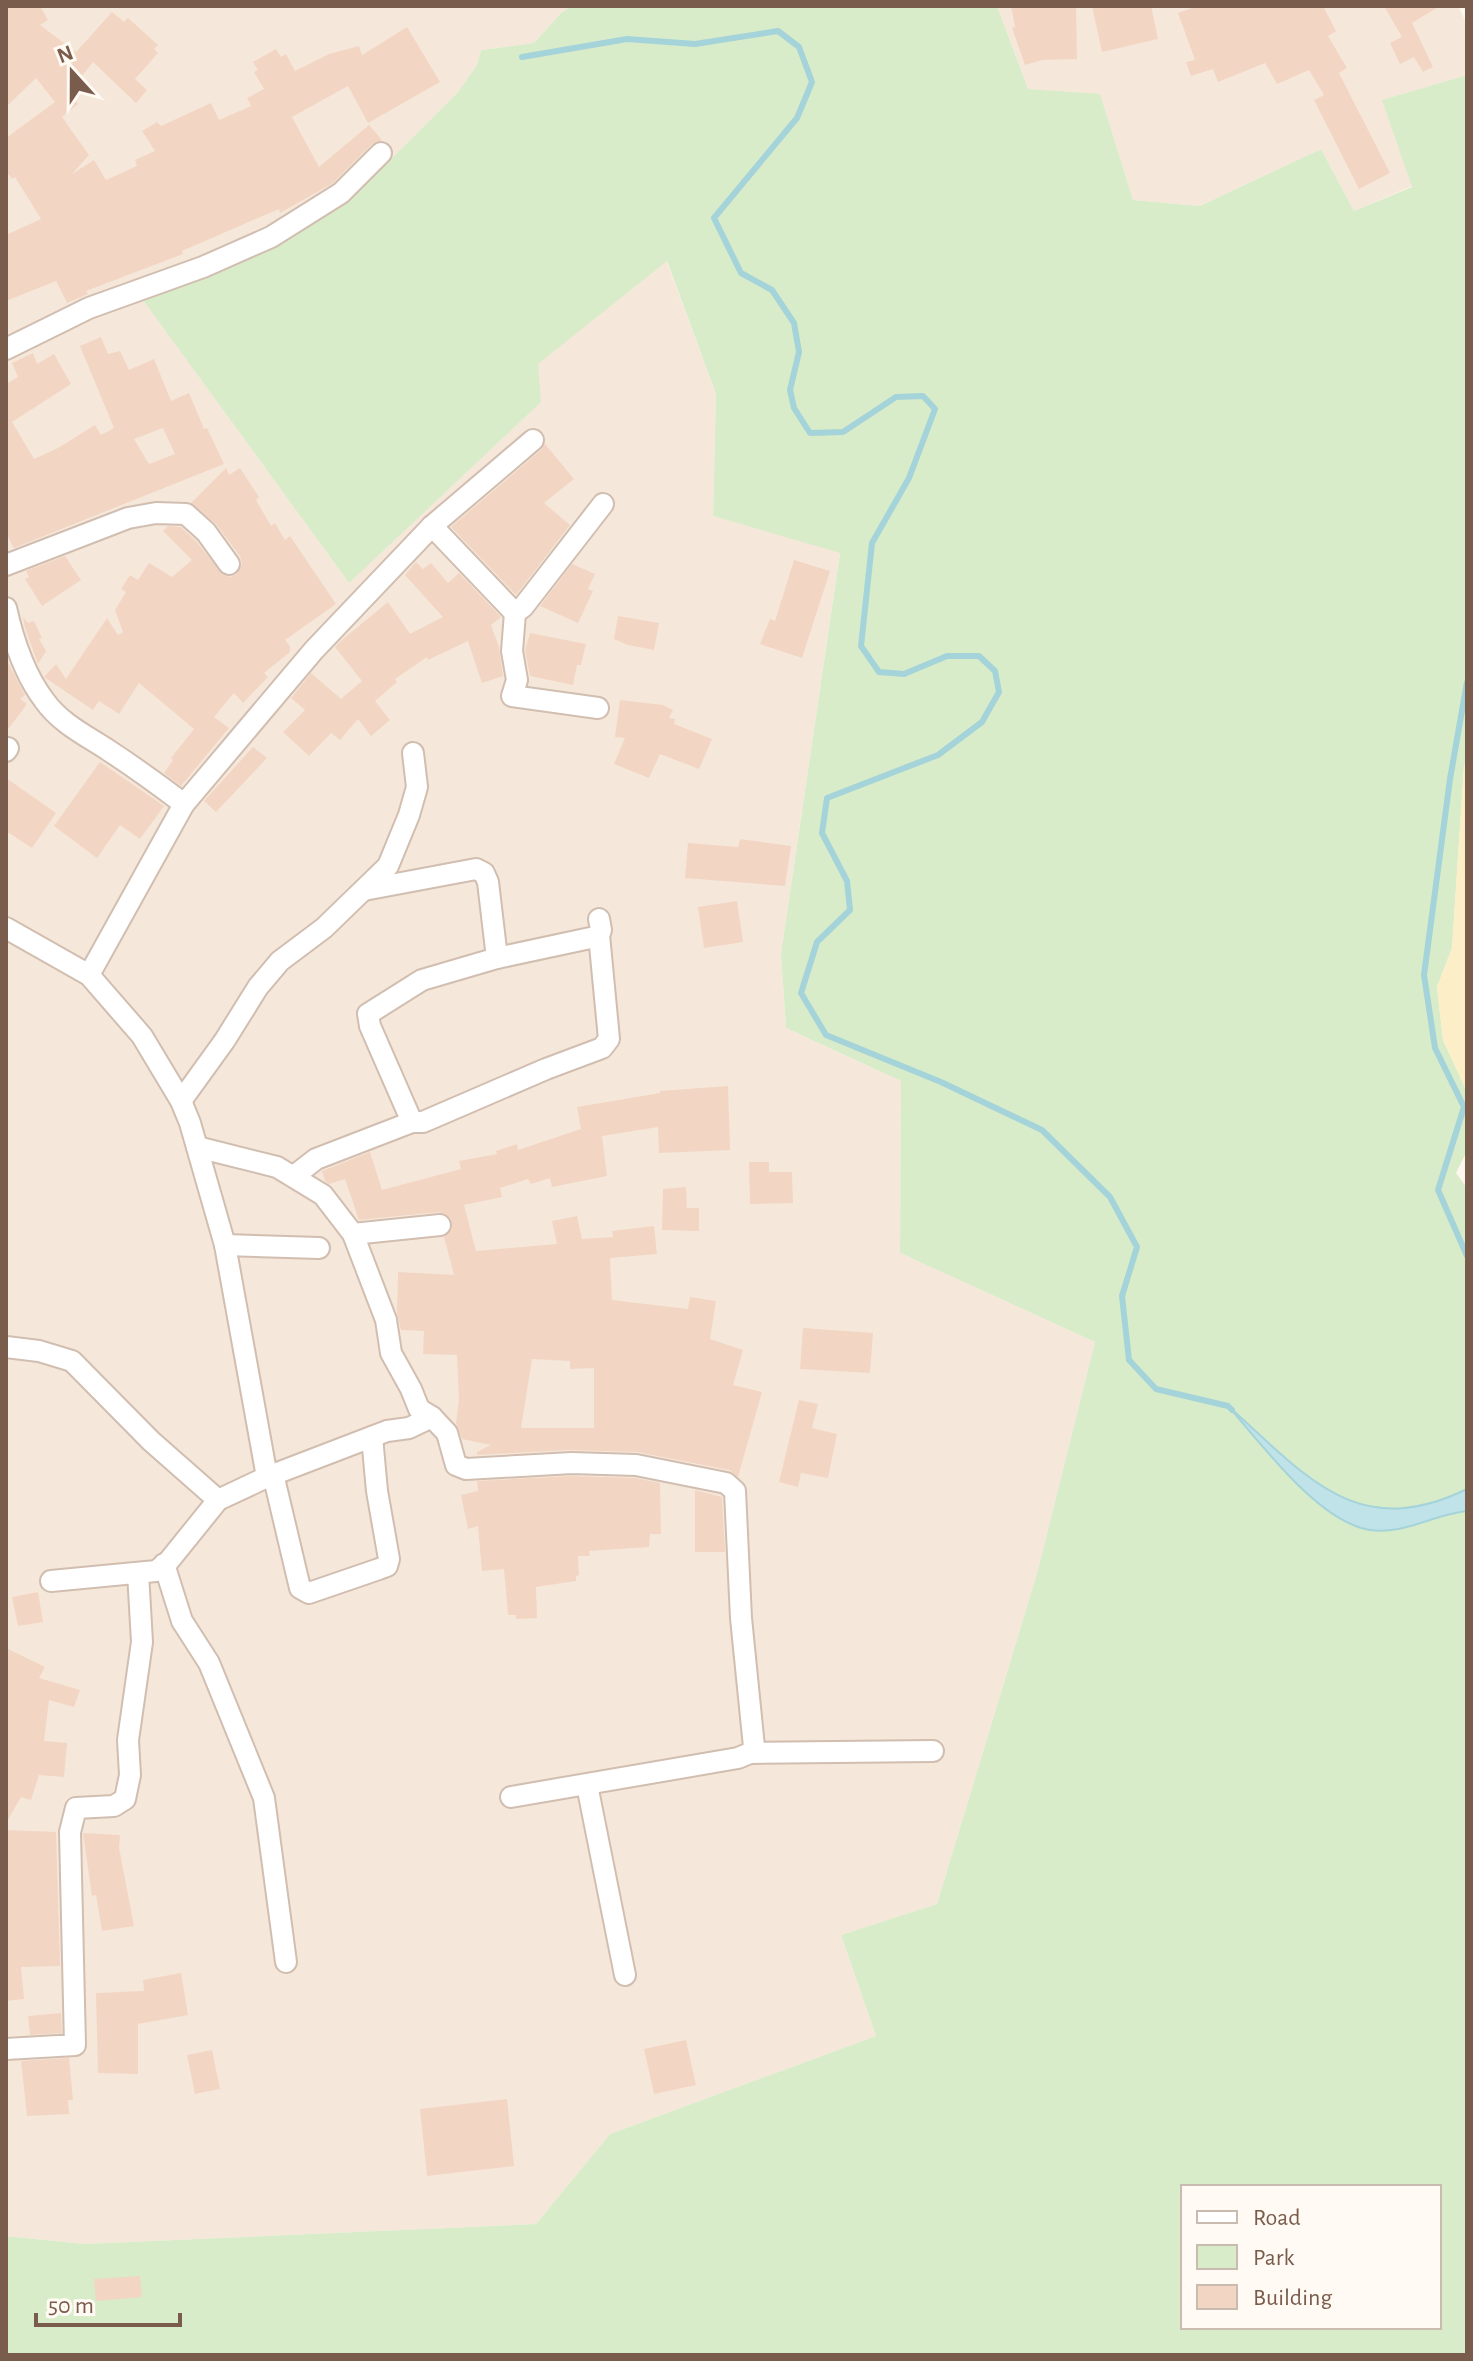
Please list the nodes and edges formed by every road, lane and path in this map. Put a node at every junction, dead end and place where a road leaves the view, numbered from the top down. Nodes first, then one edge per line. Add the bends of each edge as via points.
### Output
1 (381, 153) dead end
2 (6, 349) edge
3 (533, 440) dead end
4 (603, 504) dead end
5 (432, 526) junction
6 (229, 564) dead end
7 (6, 565) edge
8 (6, 608) edge
9 (515, 613) junction
10 (598, 708) dead end
11 (413, 753) dead end
12 (184, 804) junction
13 (364, 890) junction
14 (8, 932) edge
15 (497, 958) junction
16 (89, 975) junction
17 (181, 1101) junction
18 (412, 1122) junction
19 (197, 1147) junction
20 (294, 1176) junction
21 (440, 1225) dead end
22 (353, 1234) junction
23 (225, 1245) junction
24 (319, 1248) dead end
25 (6, 1347) edge
26 (432, 1417) junction
27 (372, 1437) junction
28 (270, 1475) junction
29 (218, 1500) junction
30 (164, 1564) junction
31 (138, 1573) junction
32 (51, 1581) dead end
33 (933, 1751) dead end
34 (750, 1753) junction
35 (587, 1785) junction
36 (511, 1797) dead end
37 (286, 1962) dead end
38 (625, 1975) dead end
39 (6, 2049) edge

1 - 2 street via 341,193 271,237 89,308
3 - 5 street
4 - 9 street
5 - 9 street
5 - 12 street via 314,650
6 - 7 street via 186,514 156,513 128,518
8 - 12 street via 44,702 69,726
9 - 10 street via 512,651 517,680 512,696
11 - 13 street via 417,787 409,815 388,866
12 - 16 street
13 - 15 street via 476,869 484,873
13 - 17 street via 280,961
14 - 16 street
15 - 18 street via 422,980 368,1014
15 - 18 street via 599,927 606,1045 423,1122
16 - 17 street via 142,1036
17 - 19 street
18 - 20 street via 316,1159
19 - 20 street
19 - 23 street
20 - 22 street via 323,1195
21 - 22 street
22 - 26 street via 386,1320 391,1353 419,1409
23 - 24 street
23 - 28 street
25 - 29 street via 72,1361
26 - 27 street
26 - 34 street via 447,1433 456,1465 466,1469 636,1465 726,1483 735,1491 754,1747
27 - 28 street
27 - 28 street via 389,1559 379,1569 309,1593 300,1588
28 - 29 street
29 - 30 street
30 - 31 street
30 - 37 street via 182,1621 209,1663 264,1798
31 - 32 street
31 - 39 street via 142,1642 125,1799 114,1806 76,1808 70,1832 75,2045
33 - 34 street
34 - 35 street
35 - 36 street
35 - 38 street

